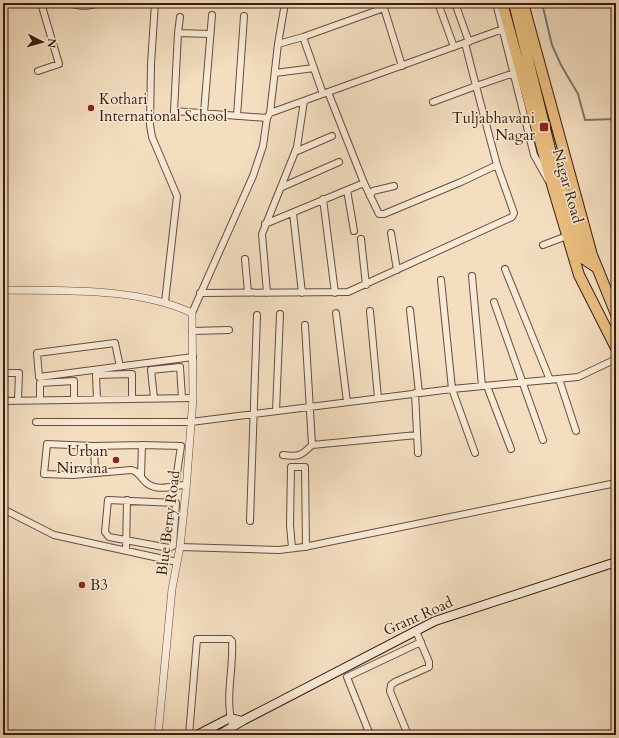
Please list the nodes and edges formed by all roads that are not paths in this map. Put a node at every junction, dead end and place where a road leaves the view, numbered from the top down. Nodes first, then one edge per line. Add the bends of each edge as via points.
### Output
1 (41, 3) edge
2 (70, 3) edge
3 (102, 3) edge
4 (155, 3) edge
5 (285, 3) edge
6 (438, 3) edge
7 (455, 3) edge
8 (496, 3) edge
9 (502, 3) edge
10 (514, 3) edge
11 (523, 3) edge
12 (383, 5) edge
13 (212, 15) dead end
14 (244, 16) dead end
15 (180, 17) dead end
16 (503, 29) junction
17 (178, 33) junction
18 (210, 34) junction
19 (302, 37) junction
20 (467, 43) junction
21 (278, 44) junction
22 (454, 47) junction
23 (402, 66) junction
24 (314, 68) junction
25 (38, 71) dead end
26 (275, 73) junction
27 (514, 73) junction
28 (476, 86) junction
29 (325, 93) junction
30 (304, 101) junction
31 (433, 102) dead end
32 (204, 113) junction
33 (269, 115) junction
34 (237, 116) junction
35 (332, 136) dead end
36 (295, 152) junction
37 (339, 162) dead end
38 (497, 165) junction
39 (364, 183) junction
40 (394, 186) dead end
41 (282, 187) junction
42 (552, 188) junction
43 (347, 190) junction
44 (370, 196) junction
45 (323, 199) junction
46 (293, 213) junction
47 (265, 224) junction
48 (354, 231) dead end
49 (391, 233) dead end
50 (567, 236) junction
51 (361, 239) dead end
52 (543, 245) dead end
53 (245, 259) dead end
54 (505, 269) dead end
55 (397, 270) junction
56 (598, 270) junction
57 (472, 276) dead end
58 (441, 280) dead end
59 (583, 282) junction
60 (366, 285) junction
61 (3, 290) edge
62 (200, 293) junction
63 (267, 293) junction
64 (302, 293) junction
65 (335, 293) junction
66 (248, 294) junction
67 (165, 302) junction
68 (494, 302) dead end
69 (410, 310) dead end
70 (370, 311) dead end
71 (192, 313) junction
72 (336, 313) dead end
73 (280, 314) dead end
74 (616, 314) edge
75 (257, 315) dead end
76 (305, 325) dead end
77 (229, 330) dead end
78 (192, 331) junction
79 (616, 348) edge
80 (193, 357) junction
81 (616, 360) edge
82 (120, 367) junction
83 (3, 373) edge
84 (558, 379) junction
85 (550, 380) junction
86 (523, 382) junction
87 (485, 386) junction
88 (452, 389) junction
89 (417, 393) junction
90 (132, 398) junction
91 (154, 398) junction
92 (182, 398) junction
93 (193, 398) junction
94 (378, 398) junction
95 (74, 399) junction
96 (97, 399) junction
97 (18, 400) junction
98 (40, 400) junction
99 (3, 401) edge
100 (347, 402) junction
101 (311, 406) junction
102 (276, 411) junction
103 (252, 414) junction
104 (36, 422) dead end
105 (191, 422) junction
106 (576, 431) dead end
107 (417, 435) junction
108 (543, 440) dead end
109 (142, 445) junction
110 (312, 445) junction
111 (94, 446) junction
112 (511, 449) dead end
113 (418, 453) dead end
114 (475, 453) dead end
115 (283, 455) dead end
116 (95, 473) junction
117 (141, 476) junction
118 (616, 483) edge
119 (175, 487) junction
120 (186, 487) junction
121 (127, 500) junction
122 (3, 509) edge
123 (250, 521) dead end
124 (126, 541) junction
125 (180, 547) junction
126 (306, 547) junction
127 (292, 548) junction
128 (126, 551) junction
129 (177, 562) junction
130 (616, 562) edge
131 (416, 630) junction
132 (421, 642) junction
133 (230, 718) junction
134 (242, 721) junction
135 (233, 727) junction
136 (158, 735) edge
137 (189, 735) edge
138 (197, 735) edge
139 (219, 735) edge
140 (370, 735) edge
141 (408, 735) edge

1 - 25 street via 59,64
2 - 3 street via 87,6
4 - 67 street via 150,125 152,137 177,196
5 - 21 street
6 - 22 street
7 - 20 street
8 - 16 street
9 - 42 highway, Nagar Road
10 - 56 highway via 553,161 584,259
11 - 56 highway, Nagar Road
12 - 19 street
12 - 23 street
13 - 18 street
14 - 34 street
15 - 17 street
16 - 20 street
16 - 27 street
17 - 18 street
17 - 32 street via 174,111
18 - 32 street
19 - 21 street
19 - 24 street
20 - 22 street
20 - 28 street
21 - 26 street
22 - 23 street
23 - 29 street
24 - 26 street
24 - 29 street
26 - 33 street
27 - 28 street
27 - 42 street via 534,155
28 - 31 street
28 - 38 street
29 - 30 street
29 - 39 street
30 - 33 street
30 - 36 street
32 - 34 street
33 - 34 street
33 - 62 street via 253,176
35 - 36 street
36 - 41 street
37 - 41 street
38 - 44 street via 384,214 378,212
38 - 55 street via 514,213 512,217
39 - 43 street
39 - 44 street
40 - 44 street via 373,190
41 - 47 street
42 - 50 highway, Nagar Road
43 - 45 street
43 - 48 street
45 - 46 street
45 - 65 street
46 - 47 street
46 - 64 street
47 - 63 street via 262,239
49 - 55 street
50 - 52 street
50 - 59 highway, Nagar Road
51 - 60 street
53 - 66 street
54 - 85 street
55 - 60 street
56 - 59 highway
56 - 74 highway, Nagar Road
57 - 87 street
58 - 88 street
59 - 79 highway, Nagar Road
60 - 65 street via 348,292
61 - 67 street via 90,291
62 - 66 street
62 - 71 street
63 - 64 street
63 - 66 street
64 - 65 street
67 - 71 street
68 - 86 street
69 - 89 street
70 - 94 street
71 - 78 street, Blue Berry Road
72 - 100 street
73 - 102 street
75 - 103 street
76 - 101 street
77 - 78 street
78 - 80 street, Blue Berry Road
80 - 82 street
80 - 93 street, Blue Berry Road
81 - 84 street via 578,377
82 - 82 street via 39,377 36,353 115,343
83 - 97 street via 19,373
84 - 85 street
84 - 106 street
85 - 86 street
86 - 87 street
86 - 108 street
87 - 88 street
87 - 112 street
88 - 89 street
88 - 114 street
89 - 94 street
89 - 107 street
90 - 91 street
90 - 96 street
90 - 96 street via 132,374 96,375
91 - 92 street
91 - 92 street via 151,370 180,367
92 - 93 street
93 - 105 street, Blue Berry Road
94 - 100 street
95 - 96 street
95 - 98 street
95 - 98 street via 74,381 40,383
97 - 98 street
97 - 99 street
100 - 101 street
101 - 102 street
101 - 110 street
102 - 103 street
103 - 105 street
103 - 123 street
104 - 105 street
105 - 120 street, Blue Berry Road
107 - 110 street
107 - 113 street
109 - 111 street
109 - 117 street
109 - 119 street via 181,446
110 - 115 street via 297,457
111 - 116 street
111 - 116 street via 47,444 44,474
116 - 117 street via 131,470
117 - 119 street via 149,485
118 - 126 street
119 - 120 street
120 - 125 street, Blue Berry Road
121 - 124 street
121 - 124 street via 107,501 105,532 108,537
121 - 124 street via 175,503 177,506 172,547
122 - 128 street via 54,535
124 - 128 street
125 - 127 street via 278,550
125 - 129 street, Blue Berry Road
126 - 127 street
126 - 127 street via 305,467 291,467
128 - 129 street
129 - 136 street, Blue Berry Road
130 - 131 main road, Grant Road via 435,621
131 - 132 street
131 - 134 main road, Grant Road
132 - 140 street via 347,678
132 - 141 street via 430,662 429,667 394,682 390,690
133 - 134 main road
133 - 135 street
133 - 137 street via 232,641 197,639
133 - 138 main road
134 - 135 main road, Grant Road
135 - 139 main road, Grant Road

